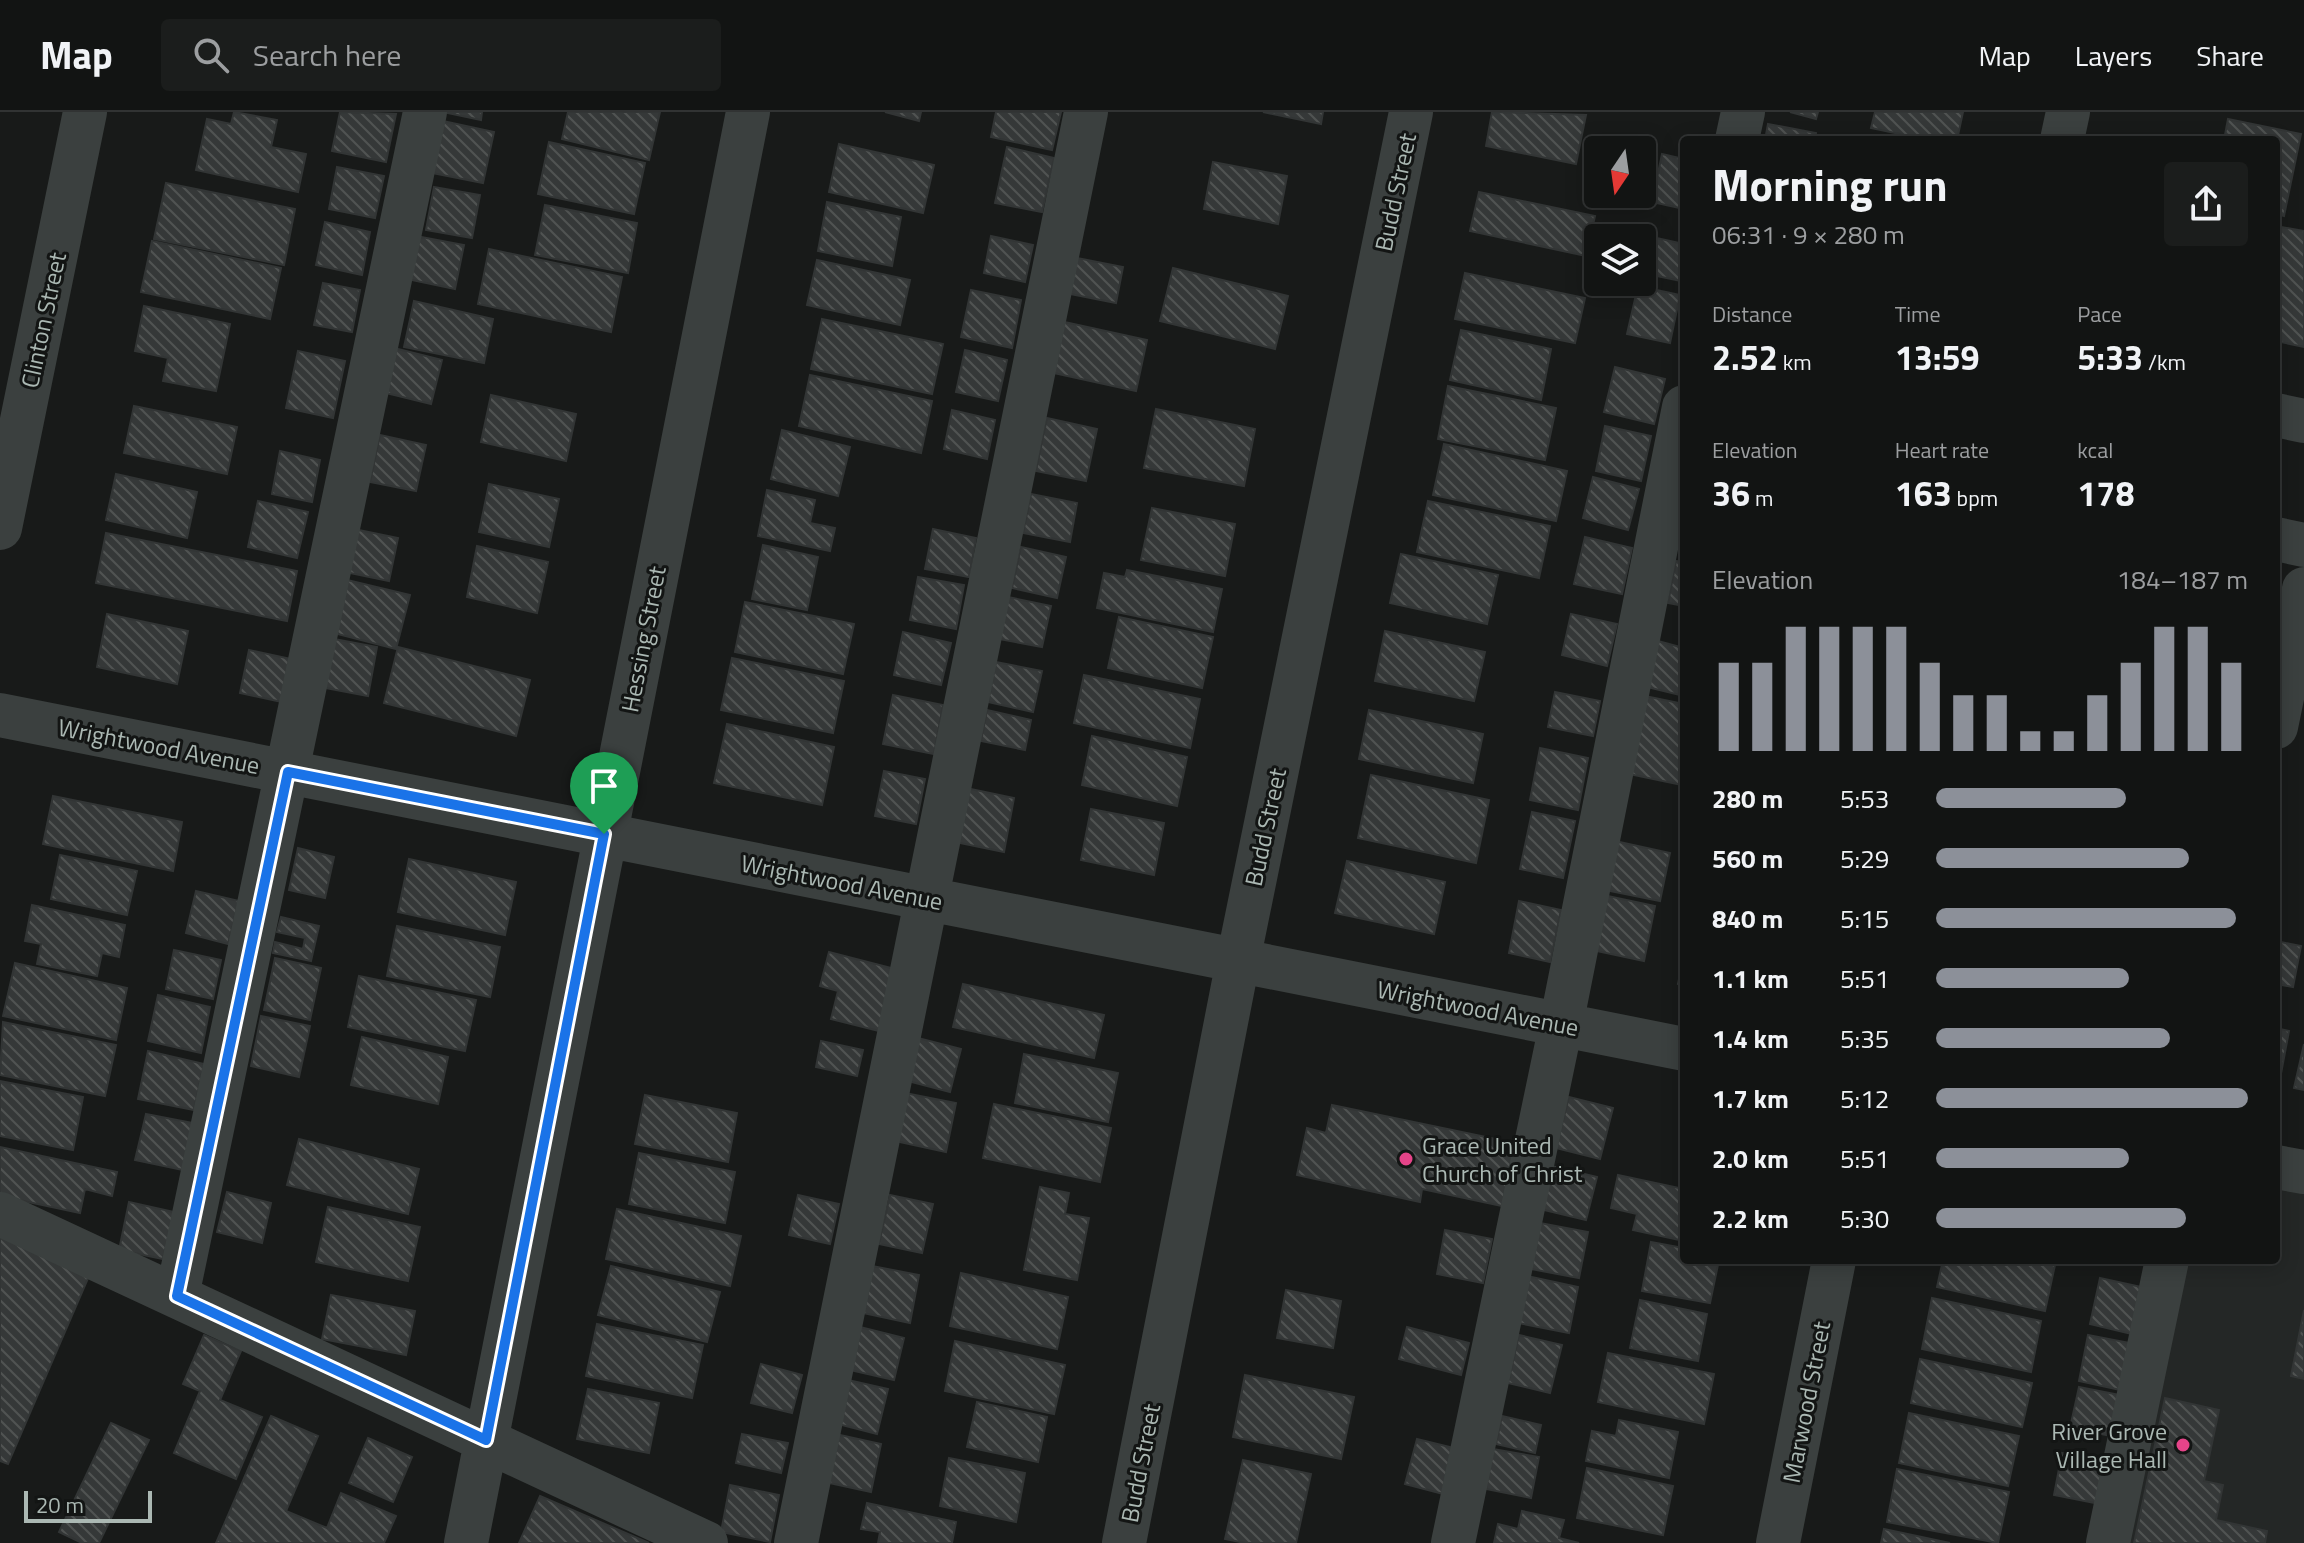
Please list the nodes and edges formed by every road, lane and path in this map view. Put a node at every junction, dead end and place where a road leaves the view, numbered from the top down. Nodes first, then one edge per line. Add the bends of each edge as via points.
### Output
1 (85, 112) edge
2 (425, 112) edge
3 (748, 112) edge
4 (1086, 112) edge
5 (1411, 112) edge
6 (1743, 112) edge
7 (2068, 112) edge
8 (1738, 136) edge
9 (2063, 136) edge
10 (2280, 416) edge
11 (2304, 421) edge
12 (1680, 427) edge
13 (0, 528) edge
14 (2280, 540) edge
15 (2304, 545) edge
16 (2304, 589) edge
17 (2280, 707) edge
18 (0, 715) edge
19 (288, 772) junction
20 (604, 834) junction
21 (926, 899) junction
22 (1238, 961) junction
23 (1561, 1025) junction
24 (1680, 1048) edge
25 (2280, 1168) edge
26 (2304, 1172) edge
27 (0, 1214) edge
28 (1833, 1264) edge
29 (2166, 1264) edge
30 (177, 1296) junction
31 (486, 1440) junction
32 (466, 1543) edge
33 (706, 1543) edge
34 (796, 1543) edge
35 (1124, 1543) edge
36 (1453, 1543) edge
37 (1778, 1543) edge
38 (2108, 1543) edge

1 - 13 street, Clinton Street
2 - 19 street
3 - 20 street, Hessing Street
4 - 21 street
5 - 22 street, Budd Street
6 - 8 street
7 - 9 street
10 - 11 street
12 - 23 street
14 - 15 street
16 - 17 street
18 - 19 street, Wrightwood Avenue
19 - 20 street, Wrightwood Avenue
19 - 30 street
20 - 21 street, Wrightwood Avenue
20 - 31 street, Hessing Street
21 - 22 street, Wrightwood Avenue
21 - 34 street
22 - 23 street, Wrightwood Avenue
22 - 35 street, Budd Street
23 - 24 street, Wrightwood Avenue
23 - 36 street
25 - 26 street
27 - 30 street
28 - 37 street, Marwood Street
29 - 38 street
30 - 31 street
31 - 32 street, Hessing Street
31 - 33 street

